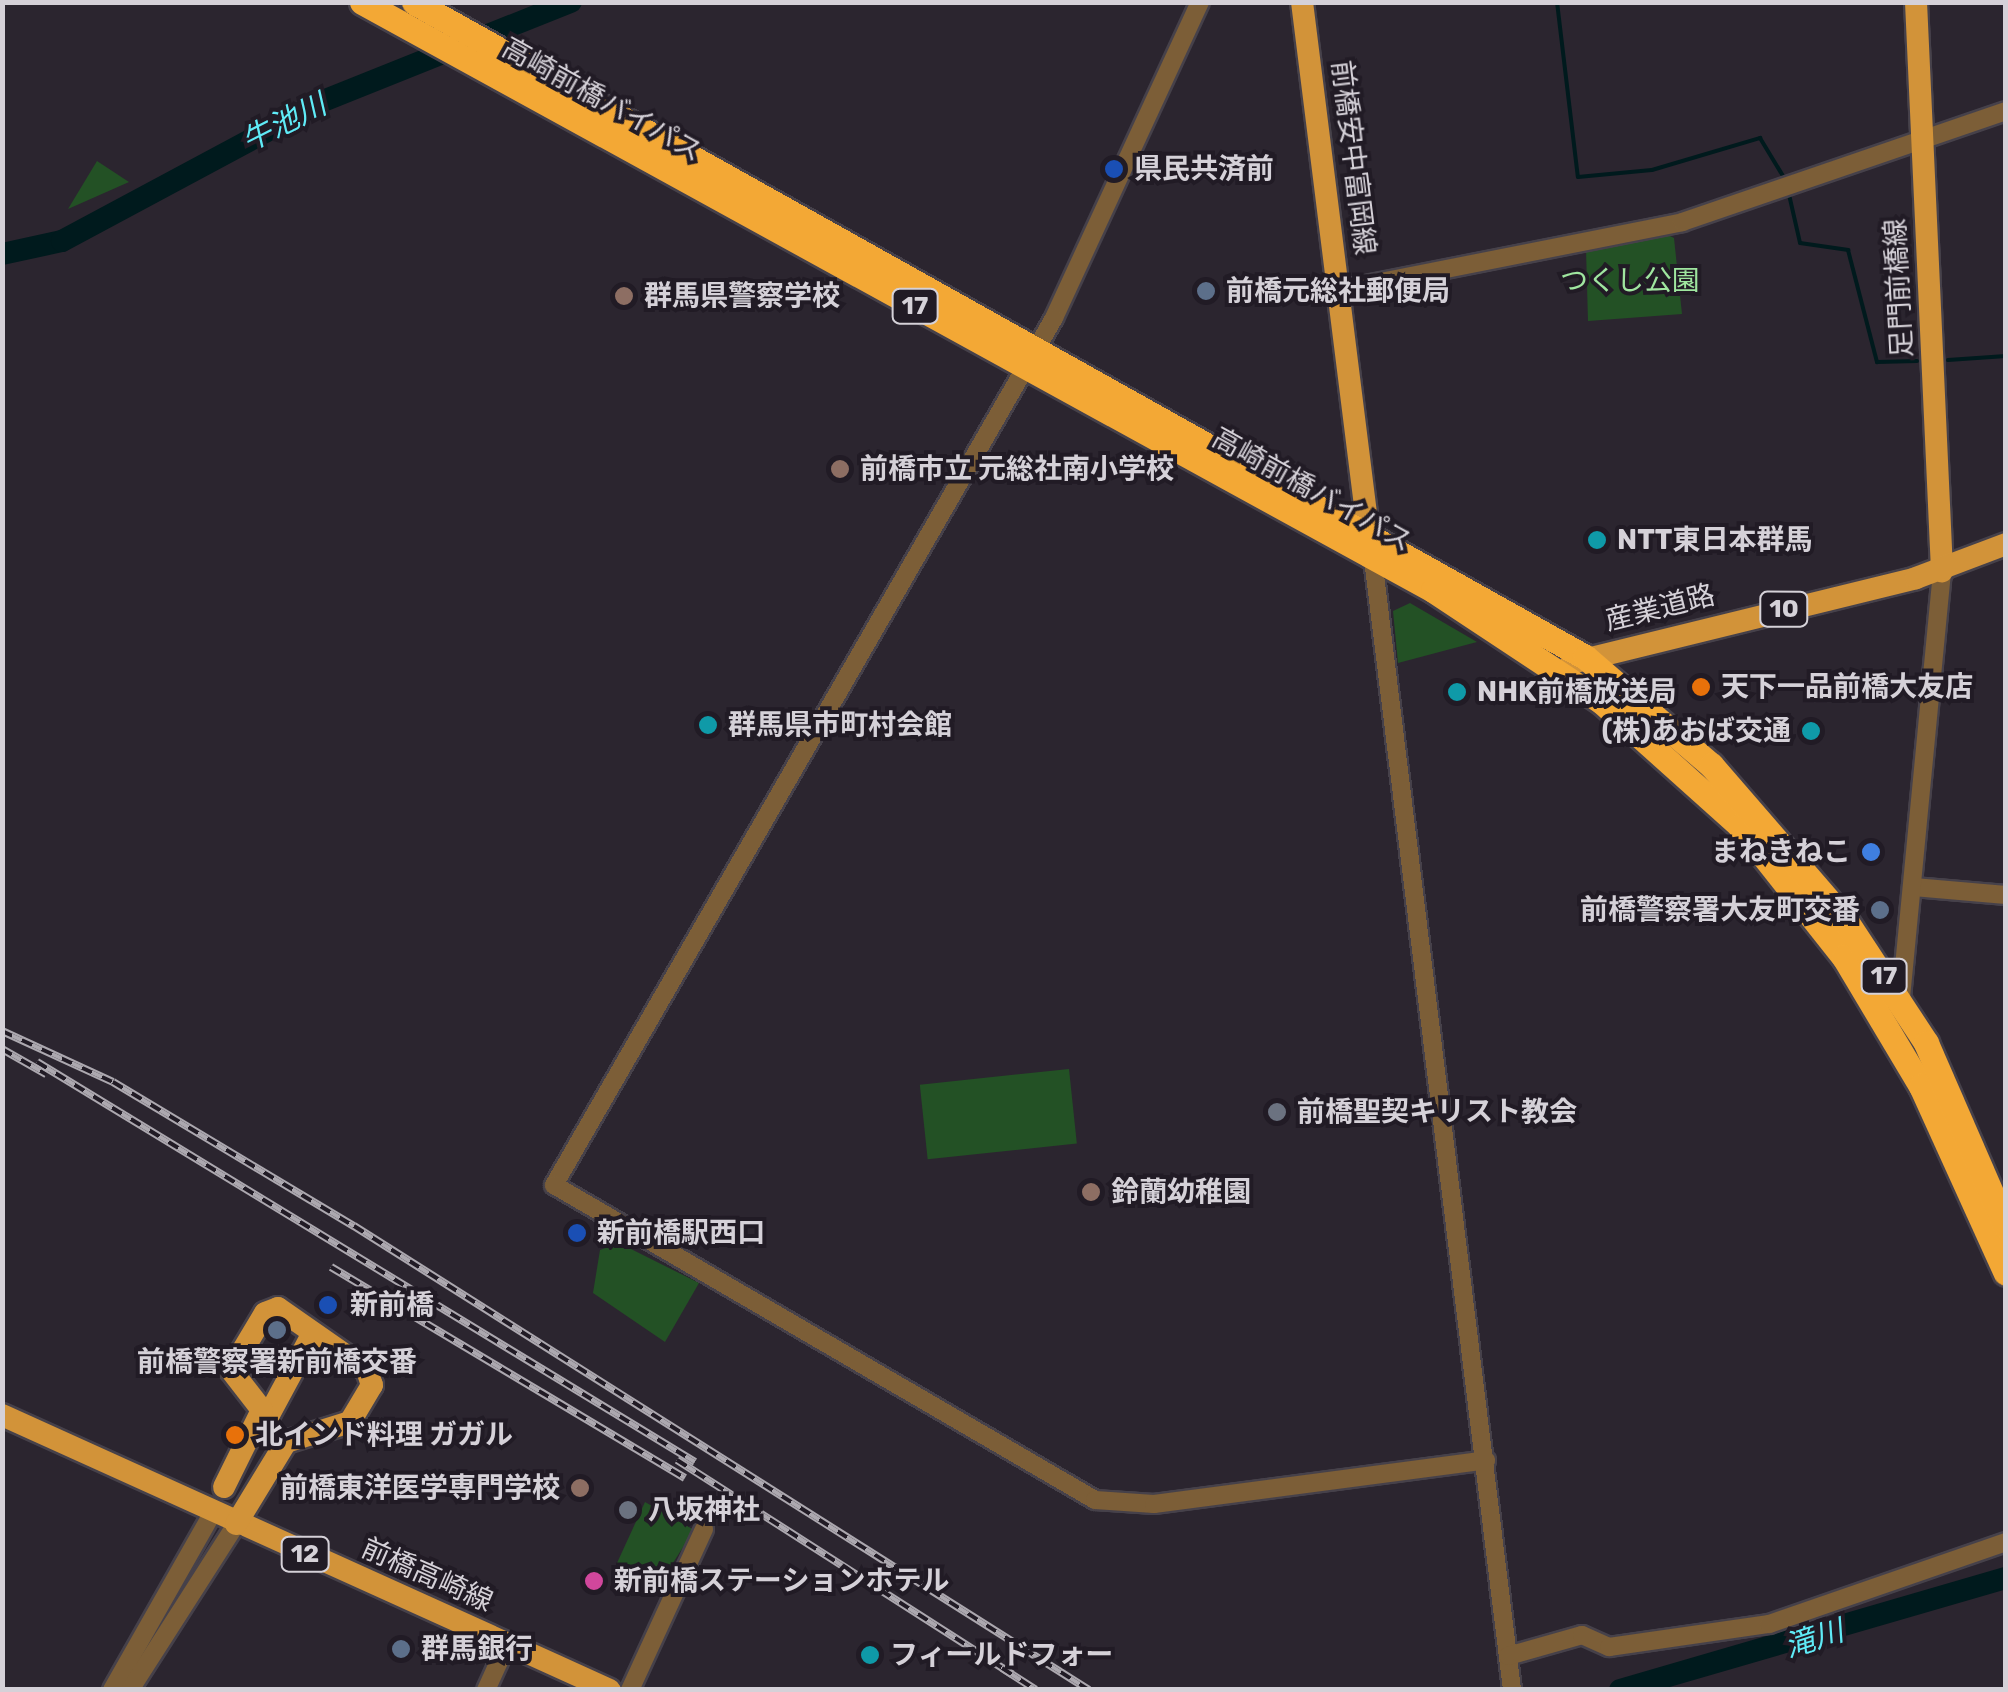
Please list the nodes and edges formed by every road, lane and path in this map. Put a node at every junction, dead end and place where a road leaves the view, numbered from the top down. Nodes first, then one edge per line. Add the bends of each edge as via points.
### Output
1 (362, 2) edge
2 (414, 2) edge
3 (1200, 2) edge
4 (1302, 2) edge
5 (1916, 2) edge
6 (458, 41) junction
7 (2006, 111) edge
8 (1922, 141) junction
9 (1340, 290) junction
10 (1032, 358) junction
11 (1366, 527) junction
12 (2006, 544) edge
13 (1373, 559) junction
14 (1942, 571) junction
15 (1585, 658) junction
16 (1561, 670) junction
17 (1914, 887) junction
18 (2006, 895) edge
19 (1902, 1002) junction
20 (1892, 1032) junction
21 (2006, 1228) edge
22 (2006, 1274) edge
23 (313, 1332) junction
24 (2, 1414) edge
25 (1486, 1460) junction
26 (224, 1487) junction
27 (212, 1514) junction
28 (236, 1524) junction
29 (704, 1529) dead end
30 (2006, 1542) edge
31 (515, 1647) junction
32 (1508, 1656) junction
33 (112, 1690) edge
34 (130, 1690) edge
35 (486, 1690) edge
36 (572, 1690) edge
37 (610, 1690) edge
38 (630, 1690) edge
39 (1512, 1690) edge

1 - 6 highway, 高崎前橋バイパス / 17 via 432,40
2 - 6 highway, 高崎前橋バイパス / 17
3 - 10 street
4 - 9 main road, 前橋安中富岡線
5 - 8 main road, 足門前橋線
6 - 10 highway, 高崎前橋バイパス / 17
6 - 10 highway, 高崎前橋バイパス / 17 via 487,43
7 - 8 street
8 - 9 street via 1682,222
8 - 14 main road, 足門前橋線
9 - 11 main road, 前橋安中富岡線
10 - 11 highway, 高崎前橋バイパス / 17
10 - 13 highway, 高崎前橋バイパス / 17
10 - 25 street via 555,1188 1095,1500 1154,1504
11 - 13 main road, 前橋安中富岡線
11 - 15 highway, 高崎前橋バイパス / 17
12 - 14 main road, 産業道路 / 10
13 - 16 highway, 高崎前橋バイパス / 17
13 - 25 street
14 - 15 main road, 産業道路 / 10
14 - 17 street
15 - 16 main road, 産業道路 / 10
15 - 19 highway, 高崎前橋バイパス / 17 via 1770,826
16 - 20 highway, 高崎前橋バイパス / 17 via 1740,826
17 - 18 street
17 - 19 street
19 - 20 street
19 - 21 highway, 高崎前橋バイパス / 17 via 1955,1100
20 - 22 highway, 高崎前橋バイパス / 17
23 - 26 main road
23 - 26 main road via 270,1309 234,1364 234,1381 262,1410
23 - 28 main road via 368,1370 370,1390 350,1422 286,1442
24 - 27 main road, 前橋高崎線 / 12
25 - 32 street
26 - 27 main road
27 - 28 main road, 前橋高崎線 / 12
27 - 33 street
28 - 31 main road, 前橋高崎線 / 12
28 - 34 street
29 - 38 street
30 - 32 street via 1770,1624 1609,1647 1582,1635
31 - 35 street
31 - 36 main road
31 - 37 main road, 前橋高崎線 / 12
32 - 39 street

